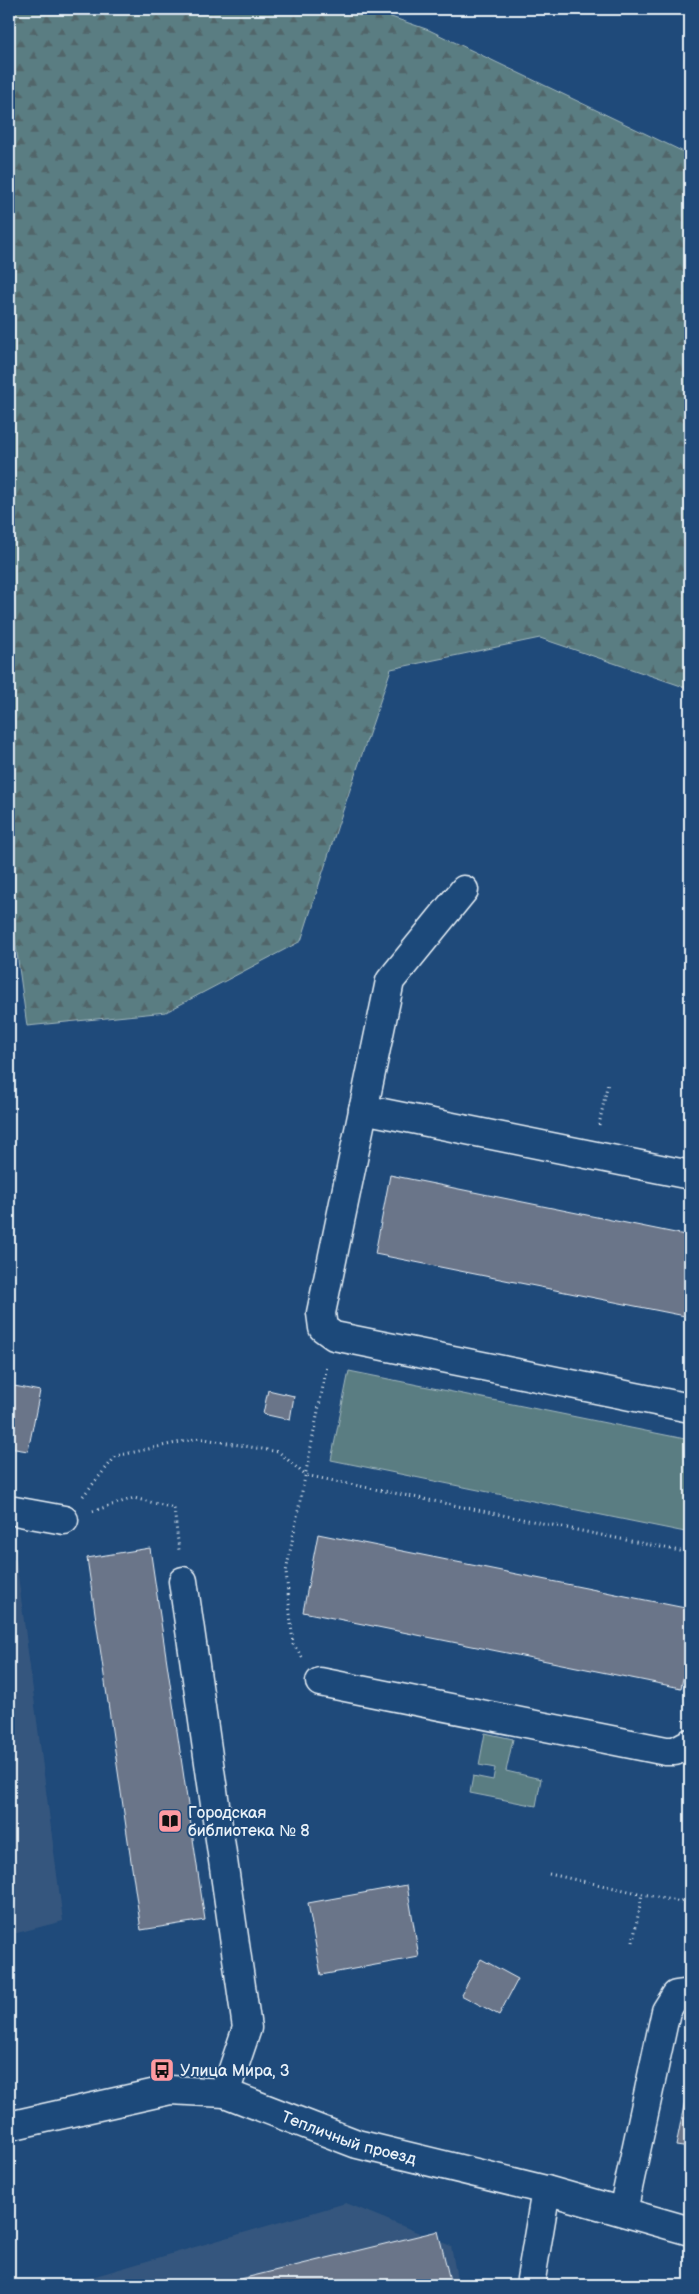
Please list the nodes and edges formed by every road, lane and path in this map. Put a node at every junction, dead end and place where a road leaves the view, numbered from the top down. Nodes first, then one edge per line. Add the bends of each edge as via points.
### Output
1 (464, 890) dead end
2 (608, 1082) dead end
3 (363, 1109) junction
4 (600, 1122) dead end
5 (690, 1175) edge
6 (334, 1336) junction
7 (690, 1408) edge
8 (305, 1475) junction
9 (9, 1510) edge
10 (64, 1520) junction
11 (690, 1553) edge
12 (183, 1581) joint
13 (320, 1682) joint
14 (690, 1743) edge
15 (549, 1874) dead end
16 (690, 1893) edge
17 (642, 1894) junction
18 (681, 1902) junction
19 (690, 1904) edge
20 (633, 1942) dead end
21 (690, 1993) edge
22 (225, 2093) junction
23 (9, 2126) edge
24 (546, 2190) junction
25 (624, 2211) junction
26 (690, 2231) edge
27 (530, 2285) edge

1 - 3 street via 390,981
2 - 4 path
3 - 5 street
3 - 6 street via 321,1313 323,1328
6 - 7 street
6 - 8 path
8 - 10 path via 279,1452 199,1438 116,1456
8 - 11 path
8 - 13 path via 286,1572 293,1644
9 - 10 street
10 - 12 path via 134,1498 174,1508
12 - 22 street via 246,2028
13 - 14 street via 666,1752 682,1749
15 - 17 path
16 - 18 path
17 - 18 path
17 - 20 path
18 - 19 path
21 - 25 street via 676,1996 666,2011
22 - 23 street, Тепличный проезд via 170,2090
22 - 24 street, Тепличный проезд via 357,2144
24 - 25 street, Тепличный проезд
24 - 27 street
25 - 26 street, Тепличный проезд

